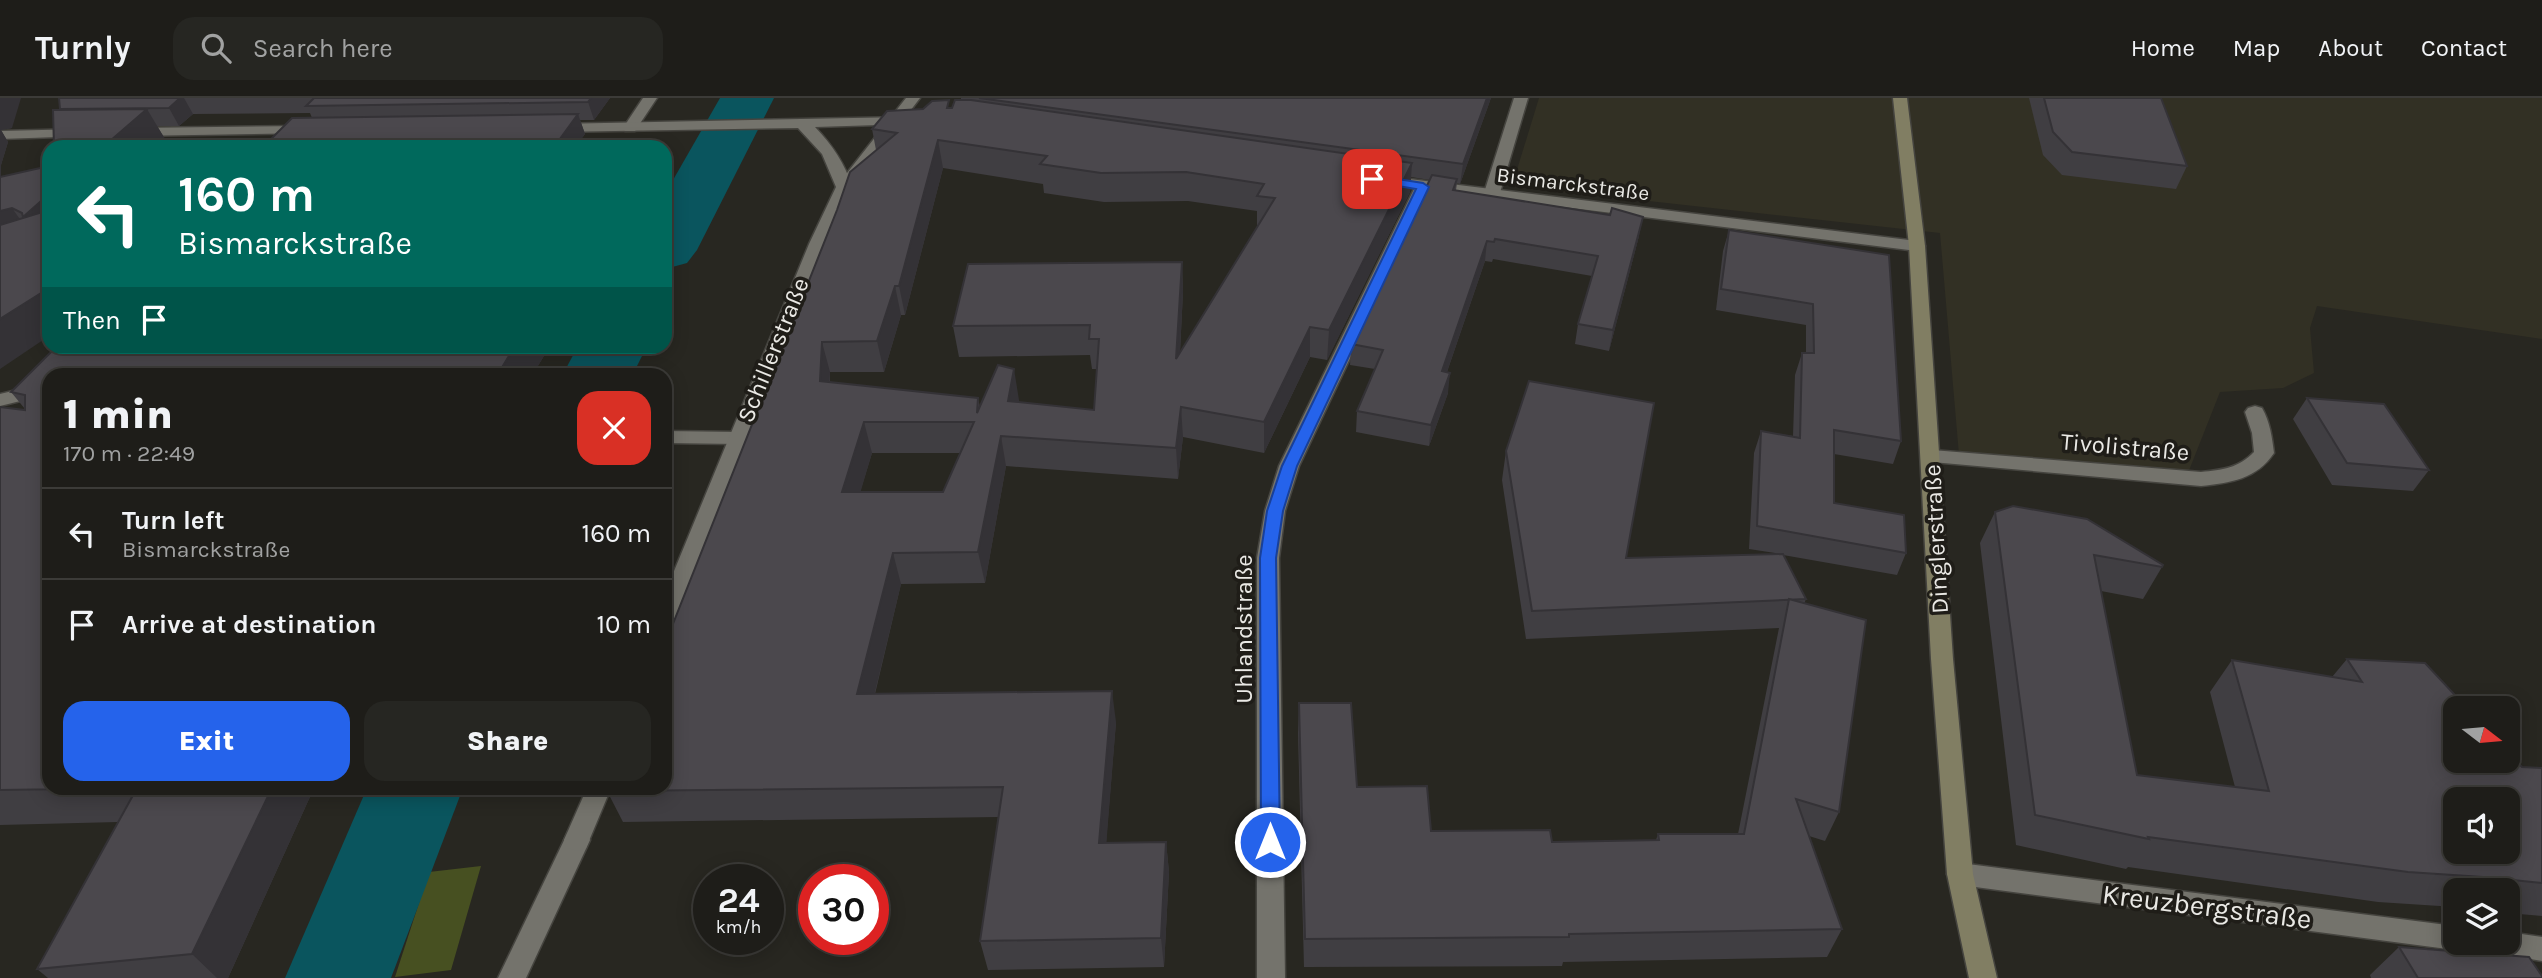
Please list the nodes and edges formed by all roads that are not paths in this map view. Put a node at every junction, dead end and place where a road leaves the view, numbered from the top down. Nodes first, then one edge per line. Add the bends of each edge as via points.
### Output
1 (650, 98) edge
2 (913, 98) edge
3 (1521, 98) edge
4 (1900, 98) edge
5 (918, 121) edge
6 (892, 122) junction
7 (798, 124) junction
8 (630, 128) junction
9 (535, 129) edge
10 (317, 130) edge
11 (119, 132) edge
12 (92, 133) edge
13 (0, 135) edge
14 (1372, 179) edge
15 (844, 187) junction
16 (1423, 187) junction
17 (1491, 196) junction
18 (1917, 246) junction
19 (42, 390) edge
20 (0, 400) edge
21 (2255, 412) dead end
22 (673, 438) edge
23 (738, 438) junction
24 (1932, 456) junction
25 (672, 603) edge
26 (595, 795) edge
27 (1960, 874) junction
28 (2443, 935) edge
29 (2520, 946) edge
30 (2542, 949) edge
31 (512, 978) edge
32 (1271, 978) edge
33 (1983, 978) edge

1 - 8 street
2 - 6 street, Schillerstraße
3 - 17 street
4 - 18 main road, Dinglerstraße
5 - 6 street
6 - 7 street
6 - 15 street, Schillerstraße
7 - 8 street
7 - 15 street via 825,144 836,160
8 - 9 street
10 - 11 street
12 - 13 street
14 - 16 street, Bismarckstraße
15 - 23 street, Schillerstraße
16 - 17 street, Bismarckstraße
16 - 32 street, Uhlandstraße via 1289,466 1275,511 1268,558
17 - 18 street, Bismarckstraße
18 - 24 main road, Dinglerstraße
19 - 20 street
21 - 24 street, Tivolistraße via 2264,453 2253,466 2232,476 2201,479
22 - 23 street
23 - 25 street, Schillerstraße
24 - 27 main road, Dinglerstraße via 1942,659
26 - 31 street
27 - 28 street, Kreuzbergstraße
27 - 33 main road, Dinglerstraße
29 - 30 street

